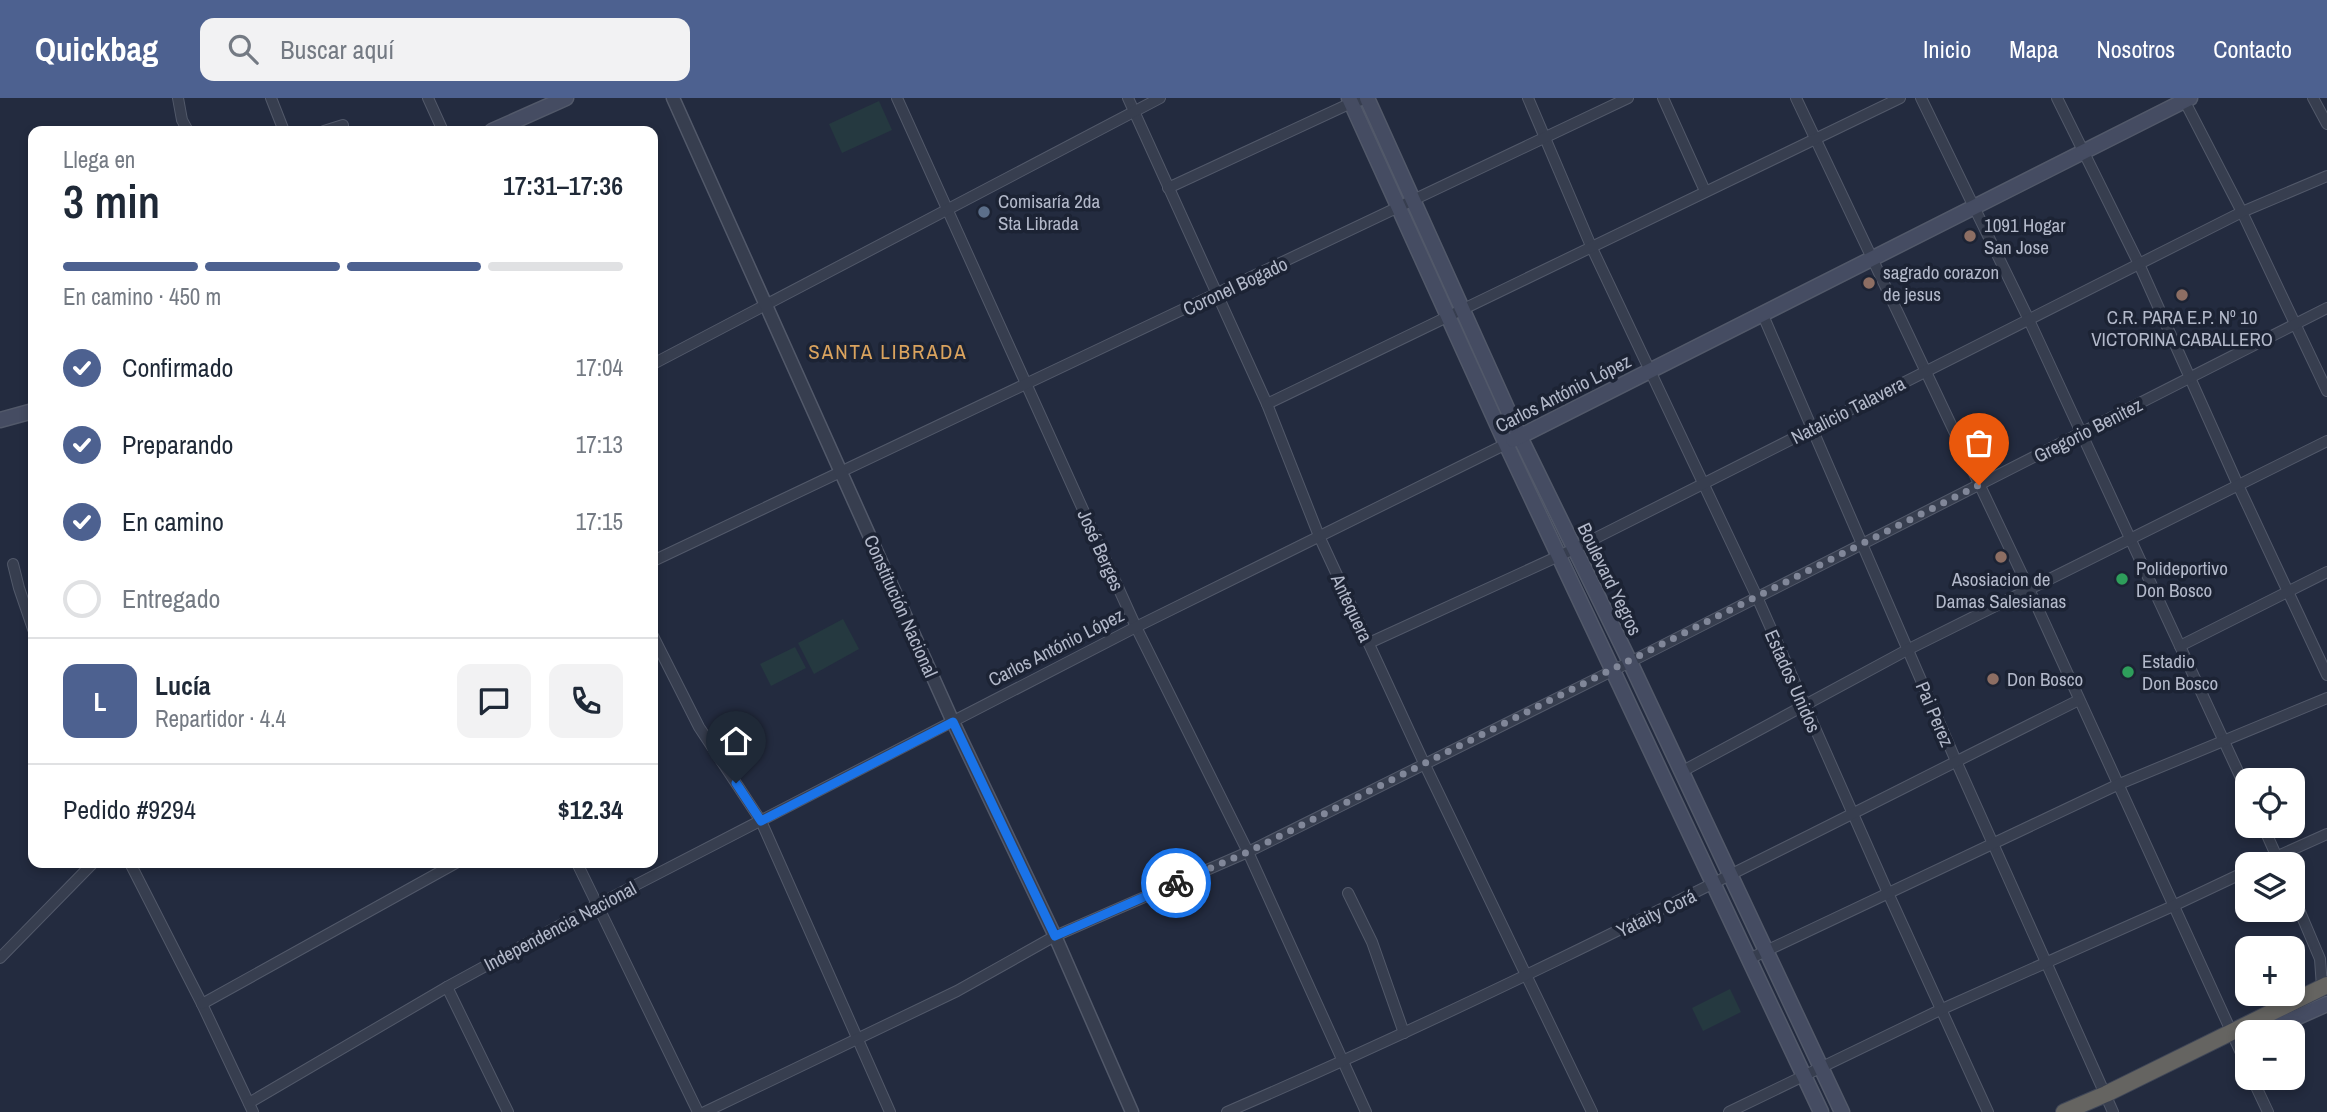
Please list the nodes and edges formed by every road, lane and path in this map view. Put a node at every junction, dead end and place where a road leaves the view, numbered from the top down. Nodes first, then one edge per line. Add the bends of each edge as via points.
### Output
1 (178, 98) edge
2 (271, 98) edge
3 (428, 98) edge
4 (566, 98) edge
5 (673, 98) edge
6 (897, 98) edge
7 (1128, 98) edge
8 (1160, 98) edge
9 (1368, 98) edge
10 (1528, 98) edge
11 (1628, 98) edge
12 (1663, 98) edge
13 (1796, 98) edge
14 (1900, 98) edge
15 (1921, 98) edge
16 (2057, 98) edge
17 (2314, 98) edge
18 (2186, 99) edge
19 (1350, 100) edge
20 (1133, 112) junction
21 (2327, 124) edge
22 (343, 125) dead end
23 (185, 126) edge
24 (282, 126) edge
25 (340, 126) edge
26 (441, 126) edge
27 (503, 126) edge
28 (1544, 137) junction
29 (1814, 139) junction
30 (2084, 151) junction
31 (2327, 176) edge
32 (1168, 188) junction
33 (1705, 191) junction
34 (1414, 201) junction
35 (1973, 207) junction
36 (1399, 208) junction
37 (948, 209) junction
38 (2242, 212) junction
39 (1591, 246) junction
40 (1872, 258) junction
41 (2139, 264) junction
42 (1216, 295) junction
43 (766, 305) junction
44 (2327, 308) edge
45 (1462, 309) junction
46 (1762, 313) junction
47 (1448, 315) junction
48 (2029, 320) junction
49 (2295, 324) junction
50 (658, 361) edge
51 (1650, 369) junction
52 (1926, 371) junction
53 (2189, 378) junction
54 (1027, 384) junction
55 (2327, 391) edge
56 (1267, 404) junction
57 (28, 412) edge
58 (0, 420) edge
59 (1813, 428) junction
60 (2081, 433) junction
61 (1520, 437) junction
62 (2327, 441) edge
63 (1506, 444) junction
64 (841, 472) junction
65 (1702, 484) junction
66 (1979, 485) junction
67 (2238, 485) junction
68 (1319, 536) junction
69 (2130, 538) junction
70 (1862, 544) junction
71 (1574, 549) junction
72 (1559, 557) junction
73 (658, 560) edge
74 (13, 564) dead end
75 (2327, 572) edge
76 (2029, 589) junction
77 (2287, 592) junction
78 (1757, 597) junction
79 (28, 614) edge
80 (1136, 627) junction
81 (1369, 643) junction
82 (658, 646) edge
83 (2180, 646) junction
84 (1908, 650) junction
85 (1630, 662) junction
86 (1612, 669) junction
87 (2327, 675) edge
88 (2327, 698) edge
89 (2079, 700) junction
90 (1804, 704) junction
91 (953, 722) junction
92 (2224, 741) junction
93 (1956, 761) junction
94 (1424, 763) junction
95 (2236, 768) edge
96 (1681, 772) junction
97 (2117, 785) junction
98 (1852, 814) junction
99 (761, 821) junction
100 (2327, 834) edge
101 (1993, 843) junction
102 (1248, 852) junction
103 (2295, 852) edge
104 (88, 868) edge
105 (133, 868) edge
106 (447, 868) edge
107 (579, 868) edge
108 (1730, 875) junction
109 (2235, 877) edge
110 (1714, 885) junction
111 (1348, 893) dead end
112 (1888, 893) junction
113 (597, 905) junction
114 (2173, 906) junction
115 (2304, 922) edge
116 (1055, 936) junction
117 (1766, 952) junction
118 (0, 958) edge
119 (1748, 959) junction
120 (2046, 962) junction
121 (1525, 975) junction
122 (2325, 986) edge
123 (447, 987) junction
124 (202, 1004) junction
125 (2327, 1004) edge
126 (1940, 1010) junction
127 (2257, 1020) edge
128 (2295, 1020) edge
129 (2235, 1031) edge
130 (2232, 1032) junction
131 (1404, 1033) junction
132 (857, 1039) junction
133 (2235, 1039) edge
134 (1344, 1061) junction
135 (1821, 1069) junction
136 (1804, 1076) junction
137 (2258, 1090) edge
138 (2106, 1094) junction
139 (251, 1108) edge
140 (508, 1112) edge
141 (698, 1112) edge
142 (705, 1112) edge
143 (890, 1112) edge
144 (1132, 1112) edge
145 (1227, 1112) edge
146 (1366, 1112) edge
147 (1592, 1112) edge
148 (1729, 1112) edge
149 (1821, 1112) edge
150 (1842, 1112) edge
151 (1988, 1112) edge
152 (2064, 1112) edge
153 (2113, 1112) edge
154 (2268, 1112) edge

1 - 23 street
2 - 24 street
3 - 26 street
4 - 27 main road
5 - 43 street, Constitución Nacional
6 - 37 street, José Berges
7 - 20 street, Antequera
8 - 20 street
9 - 19 street
9 - 34 main road, Boulevard Yegros
10 - 28 street, Estados Unidos
11 - 28 street, Coronel Bogado
12 - 33 street
13 - 29 street
14 - 29 street
15 - 35 street
16 - 30 street
17 - 21 street
18 - 30 main road, Carlos António López
18 - 38 street
19 - 32 street
19 - 36 main road, Boulevard Yegros
20 - 32 street, Antequera
20 - 37 street
22 - 25 street
28 - 34 street, Coronel Bogado
28 - 39 street, Estados Unidos
29 - 33 street
29 - 40 street
30 - 35 main road, Carlos António López
30 - 41 street
31 - 38 street, Natalicio Talavera
32 - 42 street, Antequera
33 - 39 street
34 - 36 street, Coronel Bogado
34 - 45 main road, Boulevard Yegros
35 - 40 main road, Carlos António López
35 - 48 street
36 - 42 street, Coronel Bogado
36 - 47 main road, Boulevard Yegros
37 - 43 street
37 - 54 street, José Berges
38 - 41 street, Natalicio Talavera
38 - 49 street
39 - 45 street
39 - 51 street, Estados Unidos
40 - 46 main road, Carlos António López
40 - 52 street
41 - 48 street, Natalicio Talavera
41 - 53 street
42 - 54 street, Coronel Bogado
42 - 56 street, Antequera
43 - 50 street
43 - 64 street, Constitución Nacional
44 - 49 street, Gregorio Benitez
45 - 47 street
45 - 61 main road, Boulevard Yegros
46 - 51 main road, Carlos António López
46 - 59 street, Pai Perez
47 - 56 street
47 - 63 main road, Boulevard Yegros
48 - 52 street, Natalicio Talavera
48 - 60 street
49 - 53 street, Gregorio Benitez
49 - 55 street
51 - 61 main road, Carlos António López
51 - 65 street, Estados Unidos
52 - 59 street, Natalicio Talavera
52 - 66 street
53 - 60 street, Gregorio Benitez
53 - 67 street
54 - 64 street, Coronel Bogado
54 - 80 street, José Berges
56 - 68 street, Antequera
57 - 58 main road
59 - 65 street, Natalicio Talavera
59 - 70 street, Pai Perez
60 - 66 street, Gregorio Benitez
60 - 69 street
61 - 63 main road, Carlos António López
61 - 71 main road, Boulevard Yegros
62 - 67 street
63 - 68 street, Carlos António López
63 - 72 main road, Boulevard Yegros
64 - 73 street, Coronel Bogado
64 - 91 street, Constitución Nacional
65 - 71 street, Natalicio Talavera
65 - 78 street, Estados Unidos
66 - 70 street, Gregorio Benitez
66 - 76 street
67 - 69 street
67 - 77 street
68 - 80 street, Carlos António López
68 - 81 street, Antequera
69 - 76 street
69 - 83 street
70 - 78 street, Gregorio Benitez
70 - 84 street, Pai Perez
71 - 72 street, Natalicio Talavera
71 - 85 main road, Boulevard Yegros
72 - 81 street, Natalicio Talavera
72 - 86 main road, Boulevard Yegros
74 - 79 street
75 - 77 street
76 - 84 street
76 - 89 street
77 - 83 street
77 - 87 street
78 - 85 street, Gregorio Benitez
78 - 90 street, Estados Unidos
80 - 91 street, Carlos António López
80 - 102 street, José Berges
81 - 94 street, Antequera
82 - 99 street via 699,727
83 - 92 street
84 - 90 street
84 - 93 street, Pai Perez
85 - 86 street, Gregorio Benitez
85 - 96 main road, Boulevard Yegros
86 - 94 street, Gregorio Benitez
86 - 110 main road, Boulevard Yegros
88 - 92 street
89 - 93 street, Yataity Corá
89 - 97 street
90 - 96 street
90 - 98 street, Estados Unidos
91 - 99 street, Independencia Nacional
91 - 116 street, Constitución Nacional
92 - 95 street
92 - 97 street
93 - 98 street, Yataity Corá
93 - 101 street, Pai Perez
94 - 102 street, Gregorio Benitez
94 - 121 street, Antequera
96 - 108 main road, Boulevard Yegros
97 - 101 street
97 - 114 street
98 - 108 street, Yataity Corá
98 - 112 street, Estados Unidos
99 - 113 street, Independencia Nacional
99 - 132 street
100 - 103 street
101 - 112 street
101 - 120 street, Pai Perez
102 - 116 street, Gregorio Benitez
102 - 134 street, José Berges
104 - 118 street
105 - 124 street
106 - 124 street
107 - 113 street
108 - 110 street, Yataity Corá
108 - 117 main road, Boulevard Yegros
109 - 114 street
110 - 119 main road, Boulevard Yegros
110 - 121 street, Yataity Corá
111 - 131 street via 1372,942
112 - 117 street
112 - 126 street, Estados Unidos
113 - 123 street, Independencia Nacional
113 - 141 street
114 - 120 street
114 - 130 street
115 - 122 street via 2320,959
116 - 132 street, Gregorio Benitez via 957,991
116 - 144 street, Constitución Nacional
117 - 119 street
117 - 135 main road, Boulevard Yegros
119 - 136 main road, Boulevard Yegros
120 - 126 street
120 - 138 street, Pai Perez
121 - 131 street, Yataity Corá
121 - 147 street, Antequera
122 - 127 highway
123 - 139 street, Independencia Nacional
123 - 140 street
124 - 139 street
125 - 128 main road
126 - 135 street
126 - 151 street, Estados Unidos
129 - 130 highway
130 - 133 street
130 - 138 highway
131 - 134 street, Yataity Corá
132 - 142 street, Gregorio Benitez
132 - 143 street
134 - 145 street, Yataity Corá
134 - 146 street, José Berges
135 - 136 street
135 - 150 main road, Boulevard Yegros
136 - 148 street
136 - 149 main road, Boulevard Yegros
137 - 154 street
138 - 152 highway
138 - 153 street, Pai Perez

